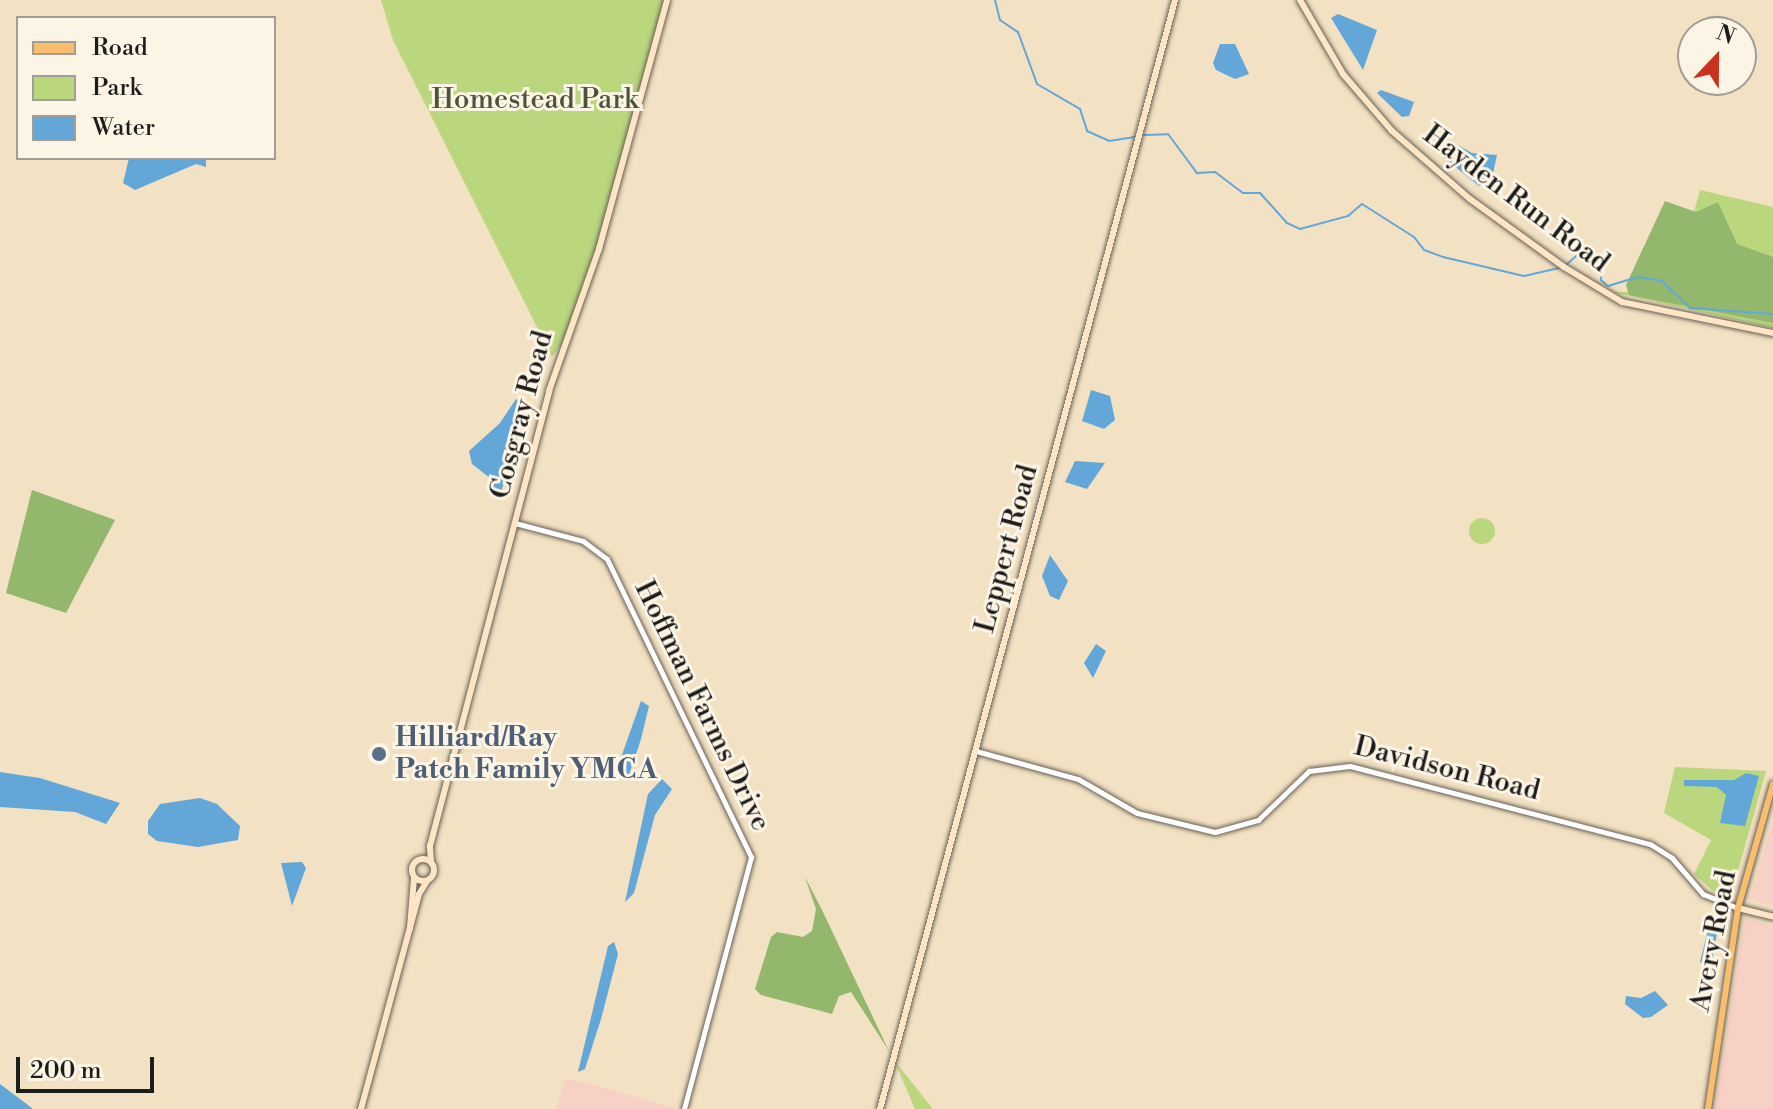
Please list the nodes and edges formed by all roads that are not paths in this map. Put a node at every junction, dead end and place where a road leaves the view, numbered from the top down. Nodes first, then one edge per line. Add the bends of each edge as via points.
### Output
1 (667, 0) edge
2 (1175, 0) edge
3 (1300, 0) edge
4 (1773, 333) edge
5 (515, 523) junction
6 (976, 751) junction
7 (1773, 784) edge
8 (430, 846) junction
9 (420, 859) junction
10 (431, 862) junction
11 (414, 878) junction
12 (427, 881) junction
13 (1738, 908) junction
14 (1773, 917) edge
15 (410, 928) junction
16 (361, 1109) edge
17 (684, 1109) edge
18 (880, 1109) edge
19 (1708, 1109) edge

1 - 5 main road, Cosgray Road via 599,249 559,356
2 - 6 main road, Leppert Road
3 - 4 main road, Hayden Run Road via 1343,74 1392,131 1470,199 1564,267 1622,302
5 - 8 main road, Cosgray Road
5 - 17 street, Hoffman Farms Drive via 583,541 607,559 751,857
6 - 13 street, Davidson Road via 1078,779 1137,813 1215,832 1258,820 1309,771 1350,766 1650,844 1672,858 1703,894
6 - 18 main road, Leppert Road
7 - 13 main road, Avery Road
8 - 9 main road, Cosgray Road
8 - 10 main road, Cosgray Road
9 - 10 main road
9 - 11 main road via 412,868
10 - 12 main road via 434,872
11 - 12 main road
11 - 15 main road
12 - 15 main road
13 - 14 main road, Davidson Road
13 - 19 main road, Avery Road
15 - 16 main road

